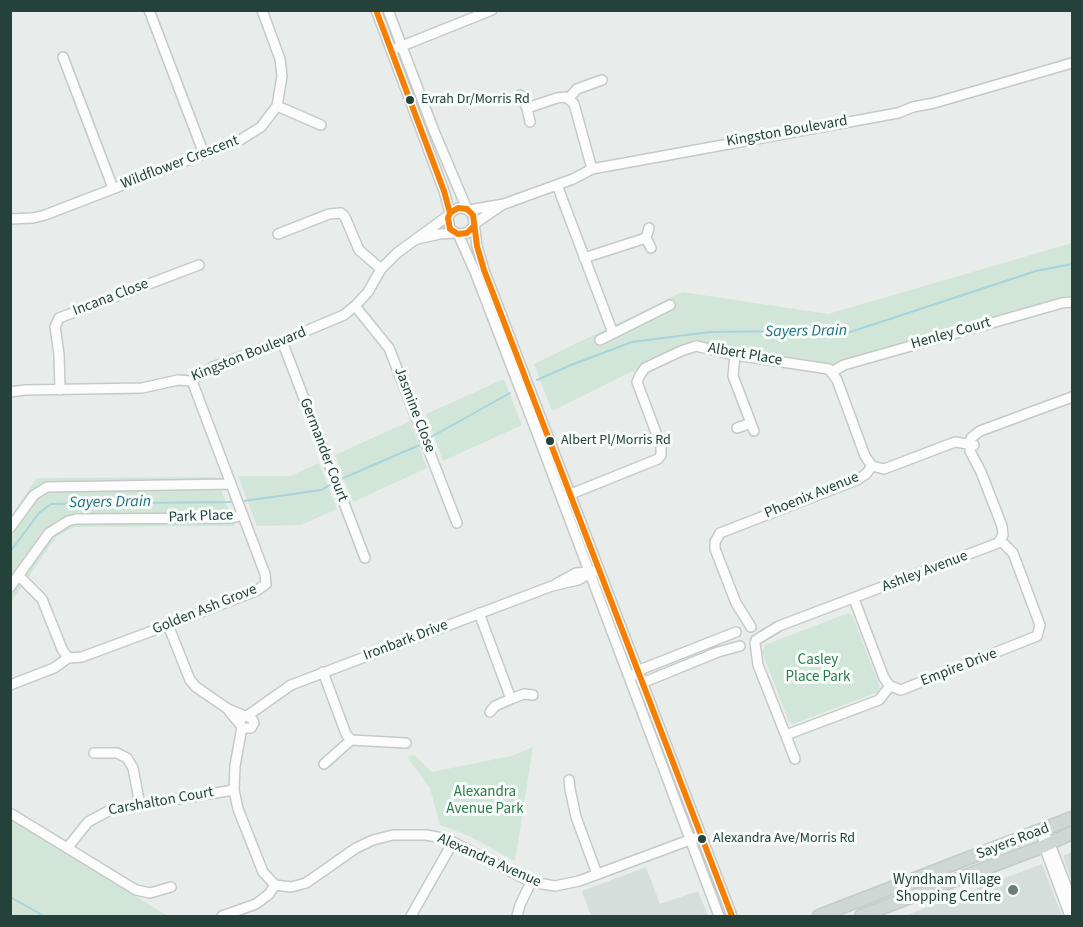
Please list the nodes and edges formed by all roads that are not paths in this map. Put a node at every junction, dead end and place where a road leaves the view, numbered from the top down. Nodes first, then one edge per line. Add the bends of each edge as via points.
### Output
1 (149, 10) edge
2 (262, 10) edge
3 (376, 10) edge
4 (388, 10) edge
5 (492, 10) edge
6 (402, 46) junction
7 (391, 50) junction
8 (63, 57) dead end
9 (1072, 63) edge
10 (602, 80) dead end
11 (520, 94) dead end
12 (568, 99) junction
13 (277, 106) junction
14 (527, 108) junction
15 (530, 122) dead end
16 (321, 125) dead end
17 (204, 154) junction
18 (592, 169) junction
19 (557, 185) junction
20 (113, 188) junction
21 (504, 204) junction
22 (468, 209) junction
23 (450, 214) junction
24 (10, 219) edge
25 (474, 225) junction
26 (649, 228) dead end
27 (278, 234) dead end
28 (456, 234) junction
29 (646, 238) junction
30 (415, 240) junction
31 (651, 248) dead end
32 (584, 258) junction
33 (199, 265) dead end
34 (381, 269) junction
35 (1072, 302) edge
36 (670, 305) dead end
37 (355, 306) junction
38 (613, 333) junction
39 (600, 340) dead end
40 (282, 341) junction
41 (735, 355) junction
42 (832, 372) junction
43 (192, 381) junction
44 (60, 390) junction
45 (10, 392) edge
46 (1072, 397) edge
47 (738, 428) dead end
48 (972, 444) junction
49 (872, 466) junction
50 (231, 484) junction
51 (566, 496) junction
52 (243, 515) junction
53 (457, 523) dead end
54 (10, 528) edge
55 (1001, 541) junction
56 (365, 558) dead end
57 (594, 571) junction
58 (19, 576) junction
59 (10, 588) edge
60 (854, 599) junction
61 (736, 603) junction
62 (479, 613) junction
63 (168, 626) junction
64 (779, 626) junction
65 (751, 627) junction
66 (736, 631) junction
67 (755, 642) junction
68 (742, 647) junction
69 (68, 658) junction
70 (758, 665) junction
71 (637, 671) junction
72 (323, 672) junction
73 (631, 680) junction
74 (642, 683) junction
75 (10, 685) edge
76 (891, 687) junction
77 (533, 695) dead end
78 (511, 699) junction
79 (489, 712) dead end
80 (246, 723) junction
81 (786, 735) junction
82 (351, 740) junction
83 (406, 743) dead end
84 (94, 753) dead end
85 (795, 759) dead end
86 (324, 764) dead end
87 (569, 780) dead end
88 (234, 790) junction
89 (140, 805) junction
90 (10, 813) edge
91 (1072, 818) edge
92 (1042, 830) junction
93 (1072, 833) edge
94 (695, 838) junction
95 (453, 842) junction
96 (1047, 845) junction
97 (68, 847) junction
98 (597, 874) junction
99 (531, 882) junction
100 (275, 885) junction
101 (171, 887) dead end
102 (1072, 901) edge
103 (222, 916) edge
104 (411, 916) edge
105 (518, 916) edge
106 (719, 916) edge
107 (732, 916) edge
108 (819, 916) edge
109 (861, 916) edge
110 (1070, 916) edge

1 - 17 street
2 - 13 street via 282,68
3 - 7 street
4 - 6 street
5 - 6 street
6 - 7 street
6 - 22 street
7 - 23 street
8 - 20 street
9 - 18 street, Kingston Boulevard via 898,114
10 - 12 street via 577,89
11 - 14 street
12 - 14 street via 557,98
12 - 18 street via 574,104
13 - 16 street
13 - 17 street, Wildflower Crescent via 252,134
14 - 15 street
17 - 20 street, Wildflower Crescent
18 - 19 street, Kingston Boulevard
19 - 21 street, Kingston Boulevard
19 - 32 street
20 - 24 street, Wildflower Crescent via 33,218
21 - 22 street, Kingston Boulevard
21 - 25 street, Kingston Boulevard
22 - 23 street via 458,208
22 - 25 street
23 - 28 street via 448,224
23 - 30 street, Kingston Boulevard
25 - 28 street via 467,233
25 - 51 street via 484,270 544,421
26 - 29 street
27 - 34 street via 342,208 359,250
28 - 30 street, Kingston Boulevard
28 - 51 street
29 - 31 street
29 - 32 street
30 - 34 street, Kingston Boulevard
32 - 38 street
33 - 44 street, Incana Close via 59,318 55,327
34 - 37 street, Kingston Boulevard
35 - 42 street, Henley Court via 844,365
36 - 38 street
37 - 40 street, Kingston Boulevard via 331,322
37 - 53 street, Jasmine Close via 389,348
38 - 39 street
40 - 43 street, Kingston Boulevard via 215,366
40 - 56 street, Germander Court
41 - 42 street, Albert Place
41 - 47 street via 733,376 753,427
41 - 51 street, Albert Place via 696,346 645,368 637,382 661,455 653,462
42 - 49 street
43 - 44 street, Kingston Boulevard via 142,388
43 - 50 street, Golden Ash Grove
44 - 45 street, Kingston Boulevard
46 - 48 street via 976,433
48 - 49 street, Phoenix Avenue via 956,442 884,469
48 - 55 street via 1002,526
49 - 61 street, Phoenix Avenue via 857,480 718,534 715,549
50 - 52 street, Golden Ash Grove
50 - 54 street via 47,487 34,495
51 - 57 street
52 - 58 street, Park Place via 68,521 49,532
52 - 63 street, Golden Ash Grove via 266,584
55 - 60 street, Ashley Avenue
55 - 76 street, Empire Drive via 1013,553 1040,625 1038,634 901,690
57 - 62 street, Ironbark Drive via 576,573
57 - 71 street
57 - 73 street
58 - 59 street, Park Place
58 - 69 street via 42,599
60 - 64 street, Ashley Avenue
60 - 76 street
61 - 65 street, Phoenix Avenue
61 - 66 street, Phoenix Avenue
62 - 72 street, Ironbark Drive
62 - 78 street
63 - 69 street, Golden Ash Grove via 82,657
63 - 80 street via 190,680
64 - 65 street, Ashley Avenue
64 - 67 street, Ashley Avenue
65 - 66 street via 743,626
65 - 67 street
66 - 68 street via 735,639
66 - 71 street
67 - 68 street via 751,647
67 - 70 street
68 - 70 street
68 - 74 street via 718,652
69 - 75 street, Golden Ash Grove via 54,668
70 - 81 street
71 - 73 street
71 - 74 street
72 - 80 street, Ironbark Drive via 291,685 265,703
72 - 82 street
73 - 74 street
73 - 94 street
74 - 94 street
76 - 81 street, Empire Drive via 879,700
77 - 78 street
78 - 79 street
80 - 88 street, Ironbark Drive via 235,766
81 - 85 street
82 - 83 street
82 - 86 street
84 - 89 street via 117,753 127,758 133,768
87 - 98 street via 576,818
88 - 89 street, Carshalton Court
88 - 100 street, Ironbark Drive via 263,872
89 - 97 street, Carshalton Court via 96,816
90 - 97 street
91 - 92 main road, Sayers Road
92 - 96 street
92 - 108 main road, Sayers Road
93 - 96 main road, Sayers Road
94 - 98 street, Alexandra Avenue
94 - 106 street
94 - 107 street
95 - 99 street, Alexandra Avenue
95 - 100 street, Alexandra Avenue via 426,835 383,837 356,848 306,883 291,887
95 - 104 street
96 - 102 street
96 - 109 main road, Sayers Road
96 - 110 street
97 - 101 street via 136,890 150,892
98 - 99 street, Alexandra Avenue via 564,885
99 - 105 street
100 - 103 street via 256,904

